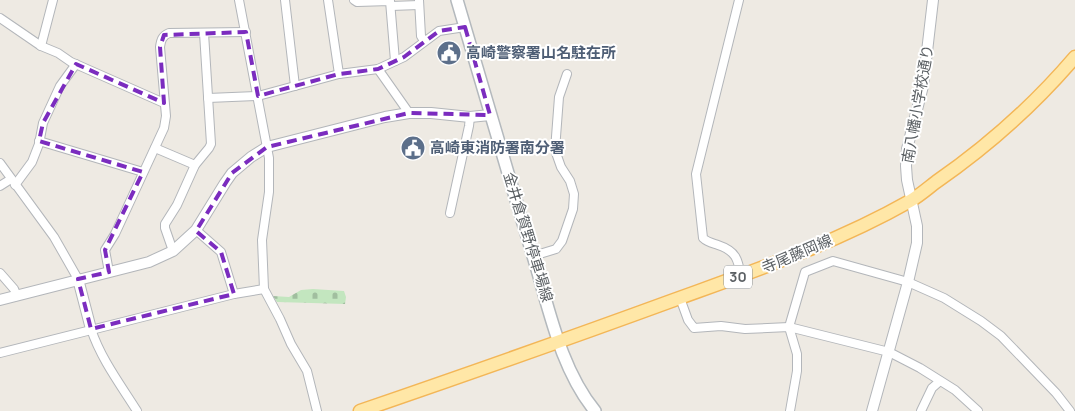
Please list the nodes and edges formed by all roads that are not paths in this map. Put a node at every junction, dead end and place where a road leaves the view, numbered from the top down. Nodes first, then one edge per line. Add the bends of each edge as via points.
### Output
1 (52, 0) edge
2 (239, 0) edge
3 (285, 0) edge
4 (328, 0) edge
5 (354, 0) edge
6 (457, 0) edge
7 (739, 0) edge
8 (933, 0) edge
9 (419, 2) edge
10 (391, 6) junction
11 (0, 18) edge
12 (465, 27) junction
13 (246, 32) junction
14 (204, 33) junction
15 (424, 41) junction
16 (41, 46) junction
17 (1075, 57) edge
18 (395, 61) junction
19 (76, 64) junction
20 (378, 69) junction
21 (339, 74) junction
22 (567, 74) dead end
23 (295, 86) junction
24 (258, 96) junction
25 (208, 98) junction
26 (164, 103) junction
27 (409, 113) junction
28 (490, 115) junction
29 (470, 116) junction
30 (39, 141) junction
31 (267, 147) junction
32 (155, 148) junction
33 (0, 163) edge
34 (195, 165) junction
35 (143, 172) junction
36 (13, 182) junction
37 (0, 186) edge
38 (912, 200) junction
39 (450, 213) dead end
40 (196, 230) junction
41 (173, 251) junction
42 (533, 256) junction
43 (109, 272) junction
44 (0, 273) edge
45 (741, 276) junction
46 (78, 279) junction
47 (908, 282) junction
48 (264, 289) junction
49 (234, 294) junction
50 (17, 296) junction
51 (680, 298) junction
52 (0, 300) edge
53 (789, 327) junction
54 (91, 329) junction
55 (560, 342) junction
56 (889, 352) junction
57 (0, 353) edge
58 (940, 381) junction
59 (137, 411) edge
60 (317, 411) edge
61 (360, 411) edge
62 (595, 411) edge
63 (790, 411) edge
64 (872, 411) edge
65 (921, 411) edge
66 (978, 411) edge
67 (1070, 411) edge

1 - 16 street
2 - 13 street
3 - 23 street
4 - 21 street
5 - 10 street via 387,0
6 - 12 main road, 金井倉賀野停車場線
7 - 45 street via 695,180 703,238 734,254
8 - 38 street, 南八幡小学校通り via 923,86 907,150 906,173
9 - 10 street
9 - 15 street
10 - 18 street
11 - 16 street
12 - 15 street via 439,31
12 - 28 main road, 金井倉賀野停車場線
13 - 14 street
13 - 24 street
14 - 25 street
14 - 26 street via 169,32 161,38
15 - 18 street
16 - 19 street
17 - 38 main road, 寺尾藤岡線 / 30 via 1013,122 968,160
18 - 20 street
19 - 26 street
19 - 30 street via 60,86
20 - 21 street
20 - 27 street
21 - 23 street
22 - 42 street via 559,98 555,150 574,194 573,209 556,249
23 - 24 street
24 - 25 street
24 - 31 street
25 - 34 street via 211,144
26 - 32 street via 164,128
27 - 29 street
27 - 31 street
28 - 29 street
28 - 42 main road, 金井倉賀野停車場線
29 - 39 street
30 - 35 street
30 - 36 street via 32,162
31 - 40 street via 232,173
31 - 48 street via 270,165 262,240
32 - 34 street
32 - 35 street
33 - 36 street
34 - 41 street via 166,224
35 - 43 street via 105,250
36 - 37 street
36 - 46 street via 54,237
38 - 45 main road, 寺尾藤岡線 / 30 via 858,228
38 - 47 street, 南八幡小学校通り via 917,243
40 - 41 street
40 - 49 street via 221,252
41 - 43 street via 149,262
42 - 55 main road, 金井倉賀野停車場線
43 - 46 street
44 - 50 street
45 - 51 main road, 寺尾藤岡線 / 30
46 - 50 street
46 - 54 street
47 - 53 street via 833,261 805,272
47 - 56 street, 南八幡小学校通り
47 - 67 street via 963,309 994,331
48 - 49 street
48 - 60 street via 290,344 307,371
49 - 54 street
50 - 52 street
51 - 53 street via 694,328
51 - 55 main road, 寺尾藤岡線 / 30
53 - 56 street
53 - 63 street via 797,354
54 - 57 street
54 - 59 street via 101,354
55 - 61 main road, 寺尾藤岡線 / 30
55 - 62 main road, 金井倉賀野停車場線 via 578,386
56 - 58 street
56 - 64 street, 南八幡小学校通り
58 - 65 street via 932,388
58 - 66 street

